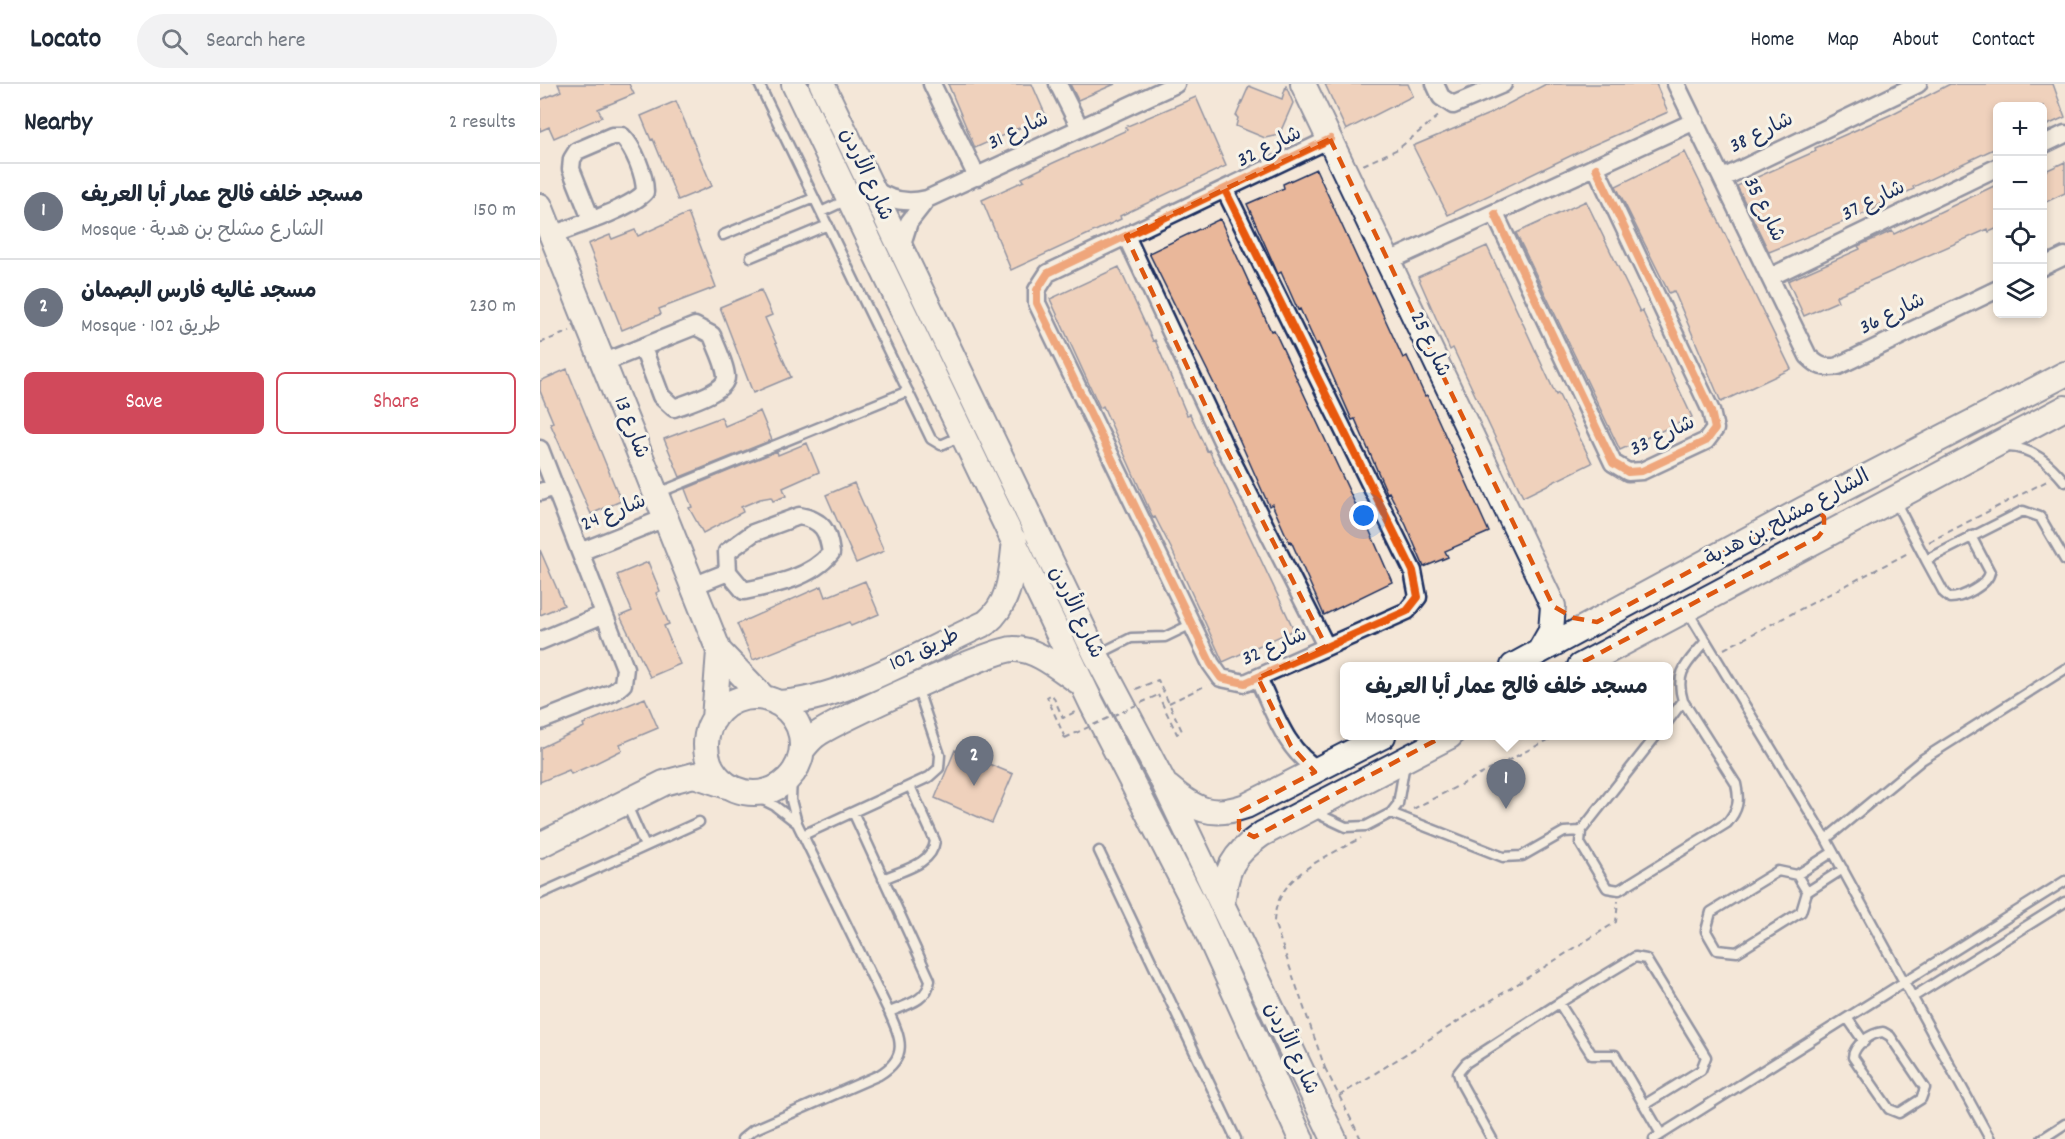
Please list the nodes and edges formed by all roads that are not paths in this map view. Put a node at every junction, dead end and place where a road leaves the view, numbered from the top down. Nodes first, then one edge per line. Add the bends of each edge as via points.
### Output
1 (759, 84) edge
2 (794, 84) edge
3 (822, 84) edge
4 (932, 84) edge
5 (1058, 84) edge
6 (1176, 84) edge
7 (1303, 84) edge
8 (1435, 84) edge
9 (1503, 84) edge
10 (1676, 84) edge
11 (1917, 84) edge
12 (1695, 121) junction
13 (1080, 128) junction
14 (2065, 134) edge
15 (1330, 139) junction
16 (2047, 143) edge
17 (1596, 168) junction
18 (1993, 169) edge
19 (977, 177) junction
20 (1723, 178) junction
21 (869, 186) junction
22 (1226, 190) junction
23 (814, 198) junction
24 (849, 199) junction
25 (927, 199) junction
26 (540, 206) edge
27 (821, 212) junction
28 (1495, 214) junction
29 (591, 219) junction
30 (828, 225) junction
31 (552, 235) junction
32 (723, 235) dead end
33 (1126, 236) junction
34 (900, 250) junction
35 (2065, 256) edge
36 (751, 257) dead end
37 (1389, 261) junction
38 (2047, 265) edge
39 (1770, 278) junction
40 (1993, 291) edge
41 (643, 348) junction
42 (1808, 356) joint
43 (605, 362) junction
44 (2065, 374) edge
45 (908, 391) junction
46 (2065, 408) edge
47 (964, 435) junction
48 (1989, 448) junction
49 (540, 449) edge
50 (2063, 481) edge
51 (547, 490) edge
52 (656, 494) junction
53 (1893, 498) junction
54 (1804, 509) junction
55 (665, 518) junction
56 (1971, 536) junction
57 (1818, 537) junction
58 (1015, 541) junction
59 (580, 552) junction
60 (1926, 560) junction
61 (2065, 560) edge
62 (728, 572) junction
63 (693, 586) junction
64 (1553, 606) junction
65 (1687, 610) junction
66 (602, 615) junction
67 (1597, 622) junction
68 (1192, 624) junction
69 (540, 641) edge
70 (1706, 641) junction
71 (1326, 646) junction
72 (719, 651) junction
73 (1539, 652) junction
74 (1096, 655) junction
75 (1520, 662) edge
76 (1588, 662) edge
77 (2065, 669) edge
78 (1258, 678) junction
79 (1082, 684) junction
80 (917, 686) junction
81 (771, 700) junction
82 (1683, 701) junction
83 (1673, 714) edge
84 (540, 721) edge
85 (711, 725) junction
86 (1374, 740) edge
87 (1441, 740) edge
88 (1652, 740) edge
89 (802, 750) junction
90 (1406, 759) junction
91 (1319, 770) junction
92 (792, 776) junction
93 (664, 783) junction
94 (1165, 785) junction
95 (910, 786) junction
96 (746, 793) junction
97 (625, 802) junction
98 (1246, 806) junction
99 (1310, 810) junction
100 (852, 812) junction
101 (1395, 815) junction
102 (699, 822) dead end
103 (797, 823) junction
104 (1581, 831) junction
105 (1262, 834) junction
106 (803, 835) junction
107 (1826, 839) junction
108 (540, 845) edge
109 (645, 846) junction
110 (1099, 851) dead end
111 (1833, 852) junction
112 (1843, 869) junction
113 (1797, 875) junction
114 (883, 879) junction
115 (2065, 881) edge
116 (1807, 892) junction
117 (540, 894) edge
118 (2065, 902) edge
119 (1222, 905) junction
120 (1905, 983) junction
121 (1913, 997) junction
122 (1559, 1004) junction
123 (890, 1012) junction
124 (1848, 1019) junction
125 (1864, 1042) junction
126 (1644, 1105) junction
127 (2065, 1124) edge
128 (1658, 1137) edge
129 (742, 1139) edge
130 (1236, 1139) edge
131 (1301, 1139) edge
132 (1312, 1139) edge
133 (1328, 1139) edge
134 (1334, 1139) edge
135 (1492, 1139) edge
136 (1990, 1139) edge
137 (2042, 1139) edge

1 - 23 lane
2 - 24 street, شارع الأردن
3 - 21 street, شارع الأردن
4 - 19 street, شارع 31
5 - 13 street, شارع 31
6 - 13 street, شارع 31
7 - 15 street, شارع 25
8 - 9 street via 1442,97 1453,105
10 - 12 street, شارع 35
11 - 20 street, شارع 38
12 - 17 street
12 - 20 street, شارع 35
13 - 19 street, شارع 31
14 - 16 street
15 - 22 street, شارع 32
15 - 37 street, شارع 25
17 - 28 street
17 - 28 street, شارع 33 via 1711,411 1715,429 1706,441 1642,471 1628,472 1613,463
18 - 39 street, شارع 37
19 - 25 street, شارع 31
20 - 39 street, شارع 35
21 - 25 street, شارع 31 via 901,201
21 - 34 street, شارع الأردن
22 - 33 street, شارع 32
22 - 71 street, شارع 32 via 1413,571 1418,597 1407,611
23 - 27 lane
23 - 32 lane
24 - 27 lane
24 - 47 street, شارع الأردن
25 - 34 street, شارع 31 via 909,222
26 - 31 street, شارع 13
27 - 30 lane
28 - 37 street
29 - 29 street via 571,169 572,159 577,151 612,136 622,136 629,142 645,192 639,200
29 - 31 street
30 - 36 lane
30 - 45 lane
31 - 43 street, شارع 13
33 - 68 street, شارع 32 via 1048,273 1037,290 1037,303
33 - 71 street, شارع 32 via 1222,441
34 - 74 street, شارع الأردن
35 - 38 street
37 - 64 street, شارع 25
39 - 42 street, شارع 35
40 - 42 street, شارع 36 via 1838,366 1817,365
41 - 41 street via 694,326 704,329 712,335 726,376 724,383 719,390 674,408 661,396
41 - 43 street
43 - 52 street, شارع 13
44 - 54 street, الشارع مشلح بن هدبة
45 - 47 lane via 934,442 945,444
45 - 52 lane
46 - 48 street, الشارع مشلح بن هدبة
47 - 58 street, شارع الأردن
48 - 50 lane via 2011,447 2031,452
48 - 53 street, الشارع مشلح بن هدبة
49 - 51 street, شارع 24
51 - 59 street, شارع 24
52 - 55 street, شارع 13
53 - 57 street, الشارع مشلح بن هدبة
53 - 60 lane
54 - 57 street via 1815,509 1824,517 1824,529
54 - 67 street, الشارع مشلح بن هدبة
55 - 59 street, شارع 24
55 - 63 street, شارع 13
56 - 60 lane
56 - 60 lane via 1989,568 1990,577 1985,583 1958,597 1946,596
56 - 61 lane via 2013,514 2032,512 2047,524
57 - 65 street, الشارع مشلح بن هدبة
58 - 79 street, شارع الأردن
58 - 81 street, طريق 102 via 1006,598 986,622 836,692 799,702
59 - 66 street, شارع 24
62 - 62 street via 727,552 753,533 799,516 814,519 829,535 831,553 820,566 773,586 744,591
62 - 63 street
63 - 72 street, شارع 13
64 - 67 street via 1574,618
64 - 73 street via 1551,631
65 - 70 lane
65 - 76 street, الشارع مشلح بن هدبة
66 - 69 street
66 - 84 street, شارع 24 via 625,668 623,684 614,692
67 - 73 street, الشارع مشلح بن هدبة
68 - 74 lane via 1165,637 1131,638
68 - 78 street, شارع 32 via 1210,664 1221,678 1245,683
70 - 82 lane via 1681,671 1679,687
70 - 107 lane
71 - 78 street, شارع 32
72 - 81 street, شارع 13
72 - 85 street, شارع 13
73 - 75 street, الشارع مشلح بن هدبة
74 - 94 street, شارع الأردن
77 - 107 lane via 1923,759
78 - 91 street via 1291,746
79 - 80 street, طريق 102 via 1035,654 1011,649
79 - 131 street, شارع الأردن via 1195,905
80 - 89 street, طريق 102 via 815,735
80 - 95 lane via 941,761 935,773
81 - 85 street via 750,697 736,701 724,708
81 - 89 street via 797,723
82 - 83 lane
82 - 104 lane via 1736,784 1740,798 1737,812 1727,823 1619,890 1607,888 1580,843
85 - 93 street
85 - 96 street via 708,754 717,775
86 - 91 street
87 - 90 street
88 - 104 lane
89 - 92 street
90 - 99 street
90 - 101 lane
91 - 98 street
92 - 96 street via 772,790
92 - 103 lane via 791,800
93 - 96 street via 694,775
93 - 97 street
94 - 98 street via 1200,809 1226,813
94 - 119 street, شارع الأردن
95 - 100 lane
95 - 114 lane via 934,841 933,850 928,858
96 - 103 lane via 775,806
97 - 108 street
97 - 109 lane
98 - 105 street via 1239,812 1239,829 1254,837
99 - 101 lane via 1356,829
99 - 105 street
100 - 106 lane
100 - 114 lane
101 - 104 lane via 1503,856 1522,856 1564,832
102 - 109 lane
103 - 106 lane
105 - 119 street via 1233,860
106 - 123 lane
107 - 111 lane
109 - 117 lane
110 - 130 lane
111 - 112 lane
111 - 113 lane
112 - 116 lane
112 - 120 lane
113 - 116 lane
113 - 116 lane via 1778,871 1711,912 1706,931 1717,950 1737,952 1801,912
114 - 123 lane via 930,980 924,996
115 - 120 lane
118 - 121 lane
119 - 134 street, شارع الأردن via 1315,1073
120 - 121 lane
120 - 124 lane
121 - 136 lane
122 - 126 lane via 1592,1055 1615,1055
122 - 126 lane via 1635,957 1646,959 1706,1057 1701,1070
122 - 135 lane via 1466,1063 1458,1073
123 - 129 lane via 901,1043 891,1068 753,1130
124 - 125 lane
124 - 128 lane
125 - 125 lane via 1854,1050 1853,1057 1888,1109 1899,1113 1921,1099 1924,1084 1890,1036 1879,1032
126 - 128 lane
127 - 137 lane
132 - 133 street via 1323,1135

